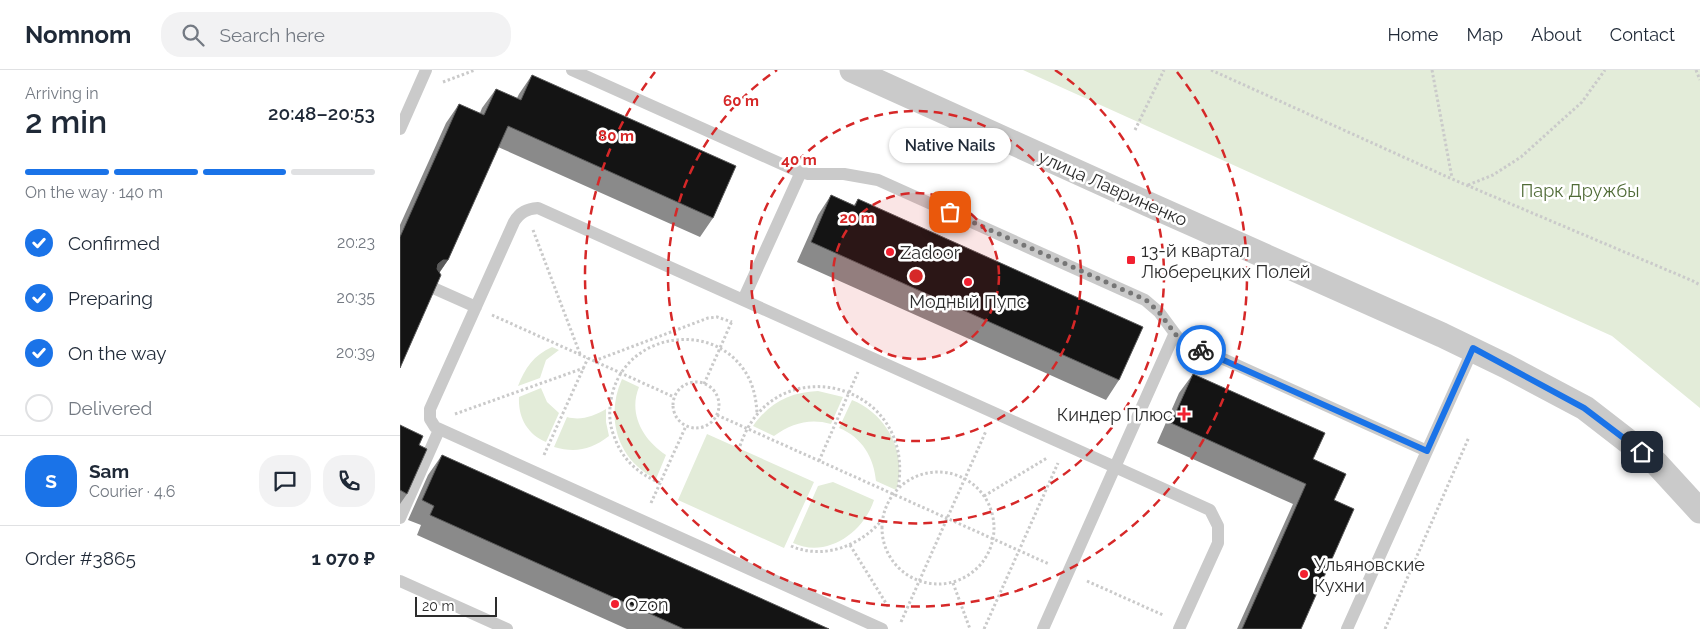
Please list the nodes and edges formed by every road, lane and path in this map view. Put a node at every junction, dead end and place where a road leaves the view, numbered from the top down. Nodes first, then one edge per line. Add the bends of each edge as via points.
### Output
1 (426, 70) edge
2 (572, 70) edge
3 (852, 70) edge
4 (1164, 70) edge
5 (1211, 70) edge
6 (1432, 70) edge
7 (1605, 70) edge
8 (1696, 70) edge
9 (1700, 80) edge
10 (400, 129) edge
11 (1135, 130) dead end
12 (801, 172) junction
13 (1452, 179) junction
14 (1468, 186) junction
15 (525, 211) junction
16 (1700, 285) edge
17 (431, 287) edge
18 (743, 300) junction
19 (476, 307) junction
20 (732, 322) junction
21 (1174, 335) junction
22 (650, 340) junction
23 (653, 346) junction
24 (720, 348) junction
25 (1473, 348) junction
26 (580, 354) junction
27 (866, 356) junction
28 (588, 358) junction
29 (594, 361) junction
30 (584, 368) junction
31 (622, 373) junction
32 (704, 384) junction
33 (849, 392) junction
34 (674, 397) junction
35 (757, 413) junction
36 (994, 413) junction
37 (716, 415) junction
38 (686, 426) junction
39 (435, 427) junction
40 (746, 428) junction
41 (1469, 437) dead end
42 (740, 446) dead end
43 (1066, 446) junction
44 (1427, 451) junction
45 (818, 461) junction
46 (1115, 467) junction
47 (536, 474) junction
48 (965, 479) junction
49 (660, 483) junction
50 (898, 488) junction
51 (893, 494) junction
52 (984, 496) junction
53 (1700, 511) edge
54 (400, 518) edge
55 (947, 518) junction
56 (882, 520) junction
57 (642, 522) junction
58 (993, 539) junction
59 (850, 544) junction
60 (791, 546) dead end
61 (1019, 551) junction
62 (1068, 573) junction
63 (400, 581) edge
64 (920, 581) junction
65 (953, 583) junction
66 (890, 610) dead end
67 (894, 618) dead end
68 (1180, 626) edge
69 (507, 629) edge
70 (882, 629) edge
71 (970, 629) edge
72 (984, 629) edge
73 (1043, 629) edge
74 (1348, 629) edge
75 (1385, 629) edge

1 - 10 lane
2 - 12 lane
3 - 25 street, улица Лавриненко
4 - 11 path
5 - 13 path
6 - 13 path
7 - 14 path via 1582,102 1520,157 1493,175
8 - 9 path
12 - 18 lane
12 - 21 lane via 878,180 1146,300 1159,312
13 - 14 path
14 - 16 path
15 - 18 lane via 538,208
15 - 19 lane via 514,222
15 - 26 path
17 - 19 lane
18 - 20 path
18 - 27 lane
19 - 26 path
19 - 39 lane via 430,409
20 - 22 path via 708,318
20 - 24 path
21 - 44 lane
21 - 46 lane
22 - 23 path
22 - 29 path
23 - 24 path via 680,339
23 - 31 path via 630,362
24 - 32 path
24 - 35 path via 744,369 756,398
25 - 44 lane
25 - 53 street, улица Лавриненко via 1584,408 1656,463
26 - 28 path
27 - 33 path
27 - 36 lane
28 - 29 path
28 - 30 path
29 - 31 path
30 - 39 path
30 - 47 path
31 - 34 path
31 - 49 path via 610,401 612,431 625,458 648,478
32 - 34 path via 686,384
32 - 37 path via 716,394
33 - 35 path via 824,386 797,388 773,400
33 - 45 path
33 - 50 path via 872,405 889,425 900,462
34 - 38 path via 674,413
35 - 40 path
36 - 43 lane
36 - 48 path
37 - 38 path via 707,426
37 - 40 path
38 - 49 path
39 - 47 lane
39 - 54 lane
40 - 42 path
40 - 45 path
41 - 75 path
43 - 46 lane
43 - 52 path
43 - 61 path
44 - 74 lane
45 - 51 path
46 - 62 lane
46 - 68 lane via 1210,510 1215,518 1218,543
47 - 57 lane
48 - 50 path via 952,473 937,472 923,474
48 - 52 path
48 - 55 path
49 - 57 path
50 - 51 path
51 - 55 path
51 - 56 path
52 - 58 path via 994,524
55 - 58 path
55 - 64 path
56 - 59 path via 864,538
56 - 64 path via 884,546 890,558 908,576
57 - 70 lane
58 - 61 path
58 - 65 path via 979,567
59 - 60 path via 824,551
59 - 66 path
61 - 62 path
61 - 72 path
62 - 68 path
62 - 73 lane
63 - 69 lane
64 - 65 path via 936,585
64 - 67 path via 899,626
65 - 71 path

